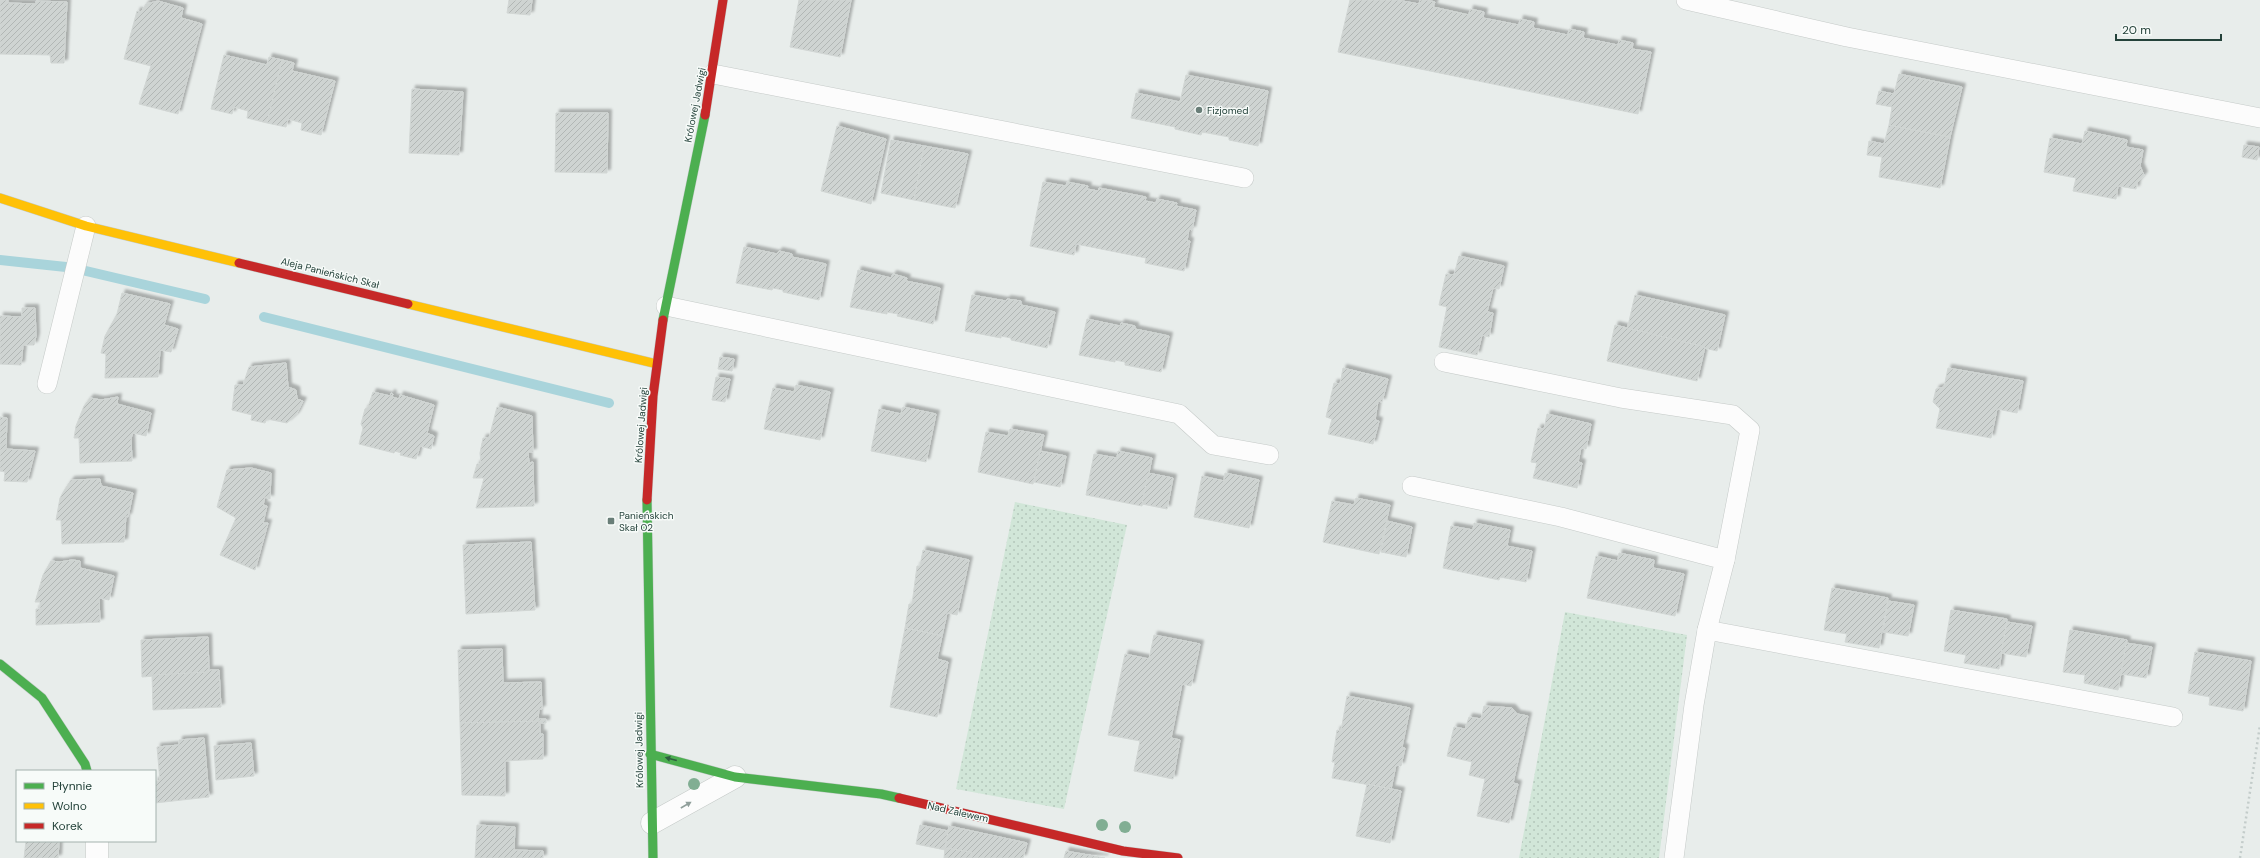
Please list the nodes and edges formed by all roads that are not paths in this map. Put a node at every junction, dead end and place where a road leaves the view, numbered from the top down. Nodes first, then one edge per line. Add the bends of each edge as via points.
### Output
1 (723, 0) edge
2 (1686, 0) edge
3 (713, 74) junction
4 (2260, 118) edge
5 (1244, 178) dead end
6 (0, 198) edge
7 (86, 226) junction
8 (666, 306) junction
9 (1444, 362) dead end
10 (657, 364) junction
11 (47, 384) dead end
12 (1269, 455) dead end
13 (1412, 486) dead end
14 (1725, 560) junction
15 (1707, 630) junction
16 (0, 664) edge
17 (2173, 717) dead end
18 (650, 754) junction
19 (87, 770) edge
20 (735, 777) junction
21 (652, 823) junction
22 (97, 842) edge
23 (97, 858) edge
24 (653, 858) edge
25 (1178, 858) edge
26 (1674, 858) edge

1 - 3 street, Królowej Jadwigi
2 - 4 lane via 1847,37
3 - 5 lane
3 - 8 street, Królowej Jadwigi
6 - 7 street, Aleja Panieńskich Skał
7 - 10 street, Aleja Panieńskich Skał
7 - 11 lane
8 - 10 street, Królowej Jadwigi
8 - 12 lane via 1179,414 1213,445
9 - 14 lane via 1621,398 1733,415 1750,430
10 - 18 street, Królowej Jadwigi via 648,494
13 - 14 lane via 1562,517
14 - 15 lane
15 - 17 lane
15 - 26 lane via 1694,705
16 - 19 street via 42,698
20 -> 18 street, Nad Zalewem
18 - 21 street, Królowej Jadwigi
21 -> 20 street
20 - 25 street, Nad Zalewem via 881,794 1123,851
21 - 24 street, Królowej Jadwigi
22 - 23 street

